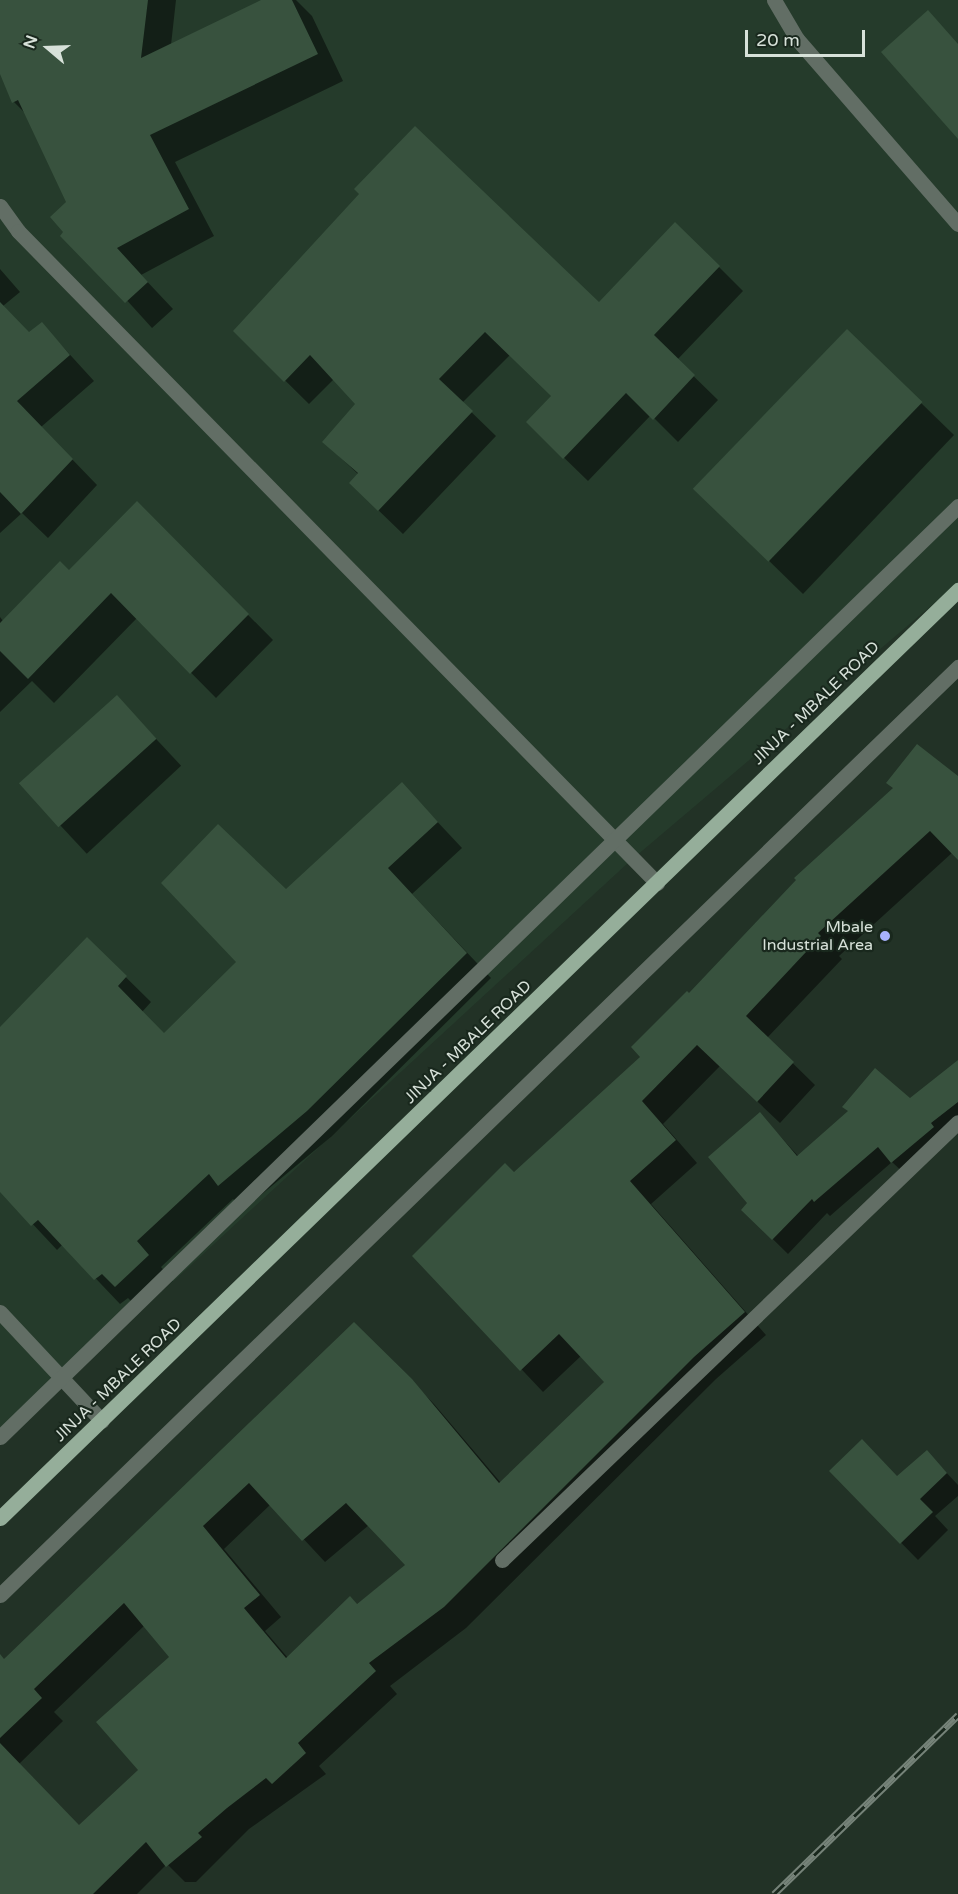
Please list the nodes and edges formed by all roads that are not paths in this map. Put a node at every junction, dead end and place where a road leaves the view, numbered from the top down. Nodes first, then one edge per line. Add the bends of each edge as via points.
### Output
1 (774, 0) edge
2 (0, 206) edge
3 (958, 224) edge
4 (958, 506) edge
5 (958, 590) edge
6 (958, 667) edge
7 (614, 840) junction
8 (657, 884) junction
9 (958, 1122) edge
10 (0, 1312) edge
11 (61, 1377) junction
12 (102, 1421) junction
13 (0, 1437) edge
14 (0, 1518) edge
15 (502, 1560) dead end
16 (0, 1595) edge

1 - 3 street via 797,39
2 - 7 street via 18,231
4 - 7 street
5 - 8 main road, JINJA - MBALE ROAD
6 - 16 street
7 - 8 street
7 - 11 street
8 - 12 main road, JINJA - MBALE ROAD
9 - 15 street
10 - 11 street
11 - 12 street
11 - 13 street
12 - 14 main road, JINJA - MBALE ROAD

